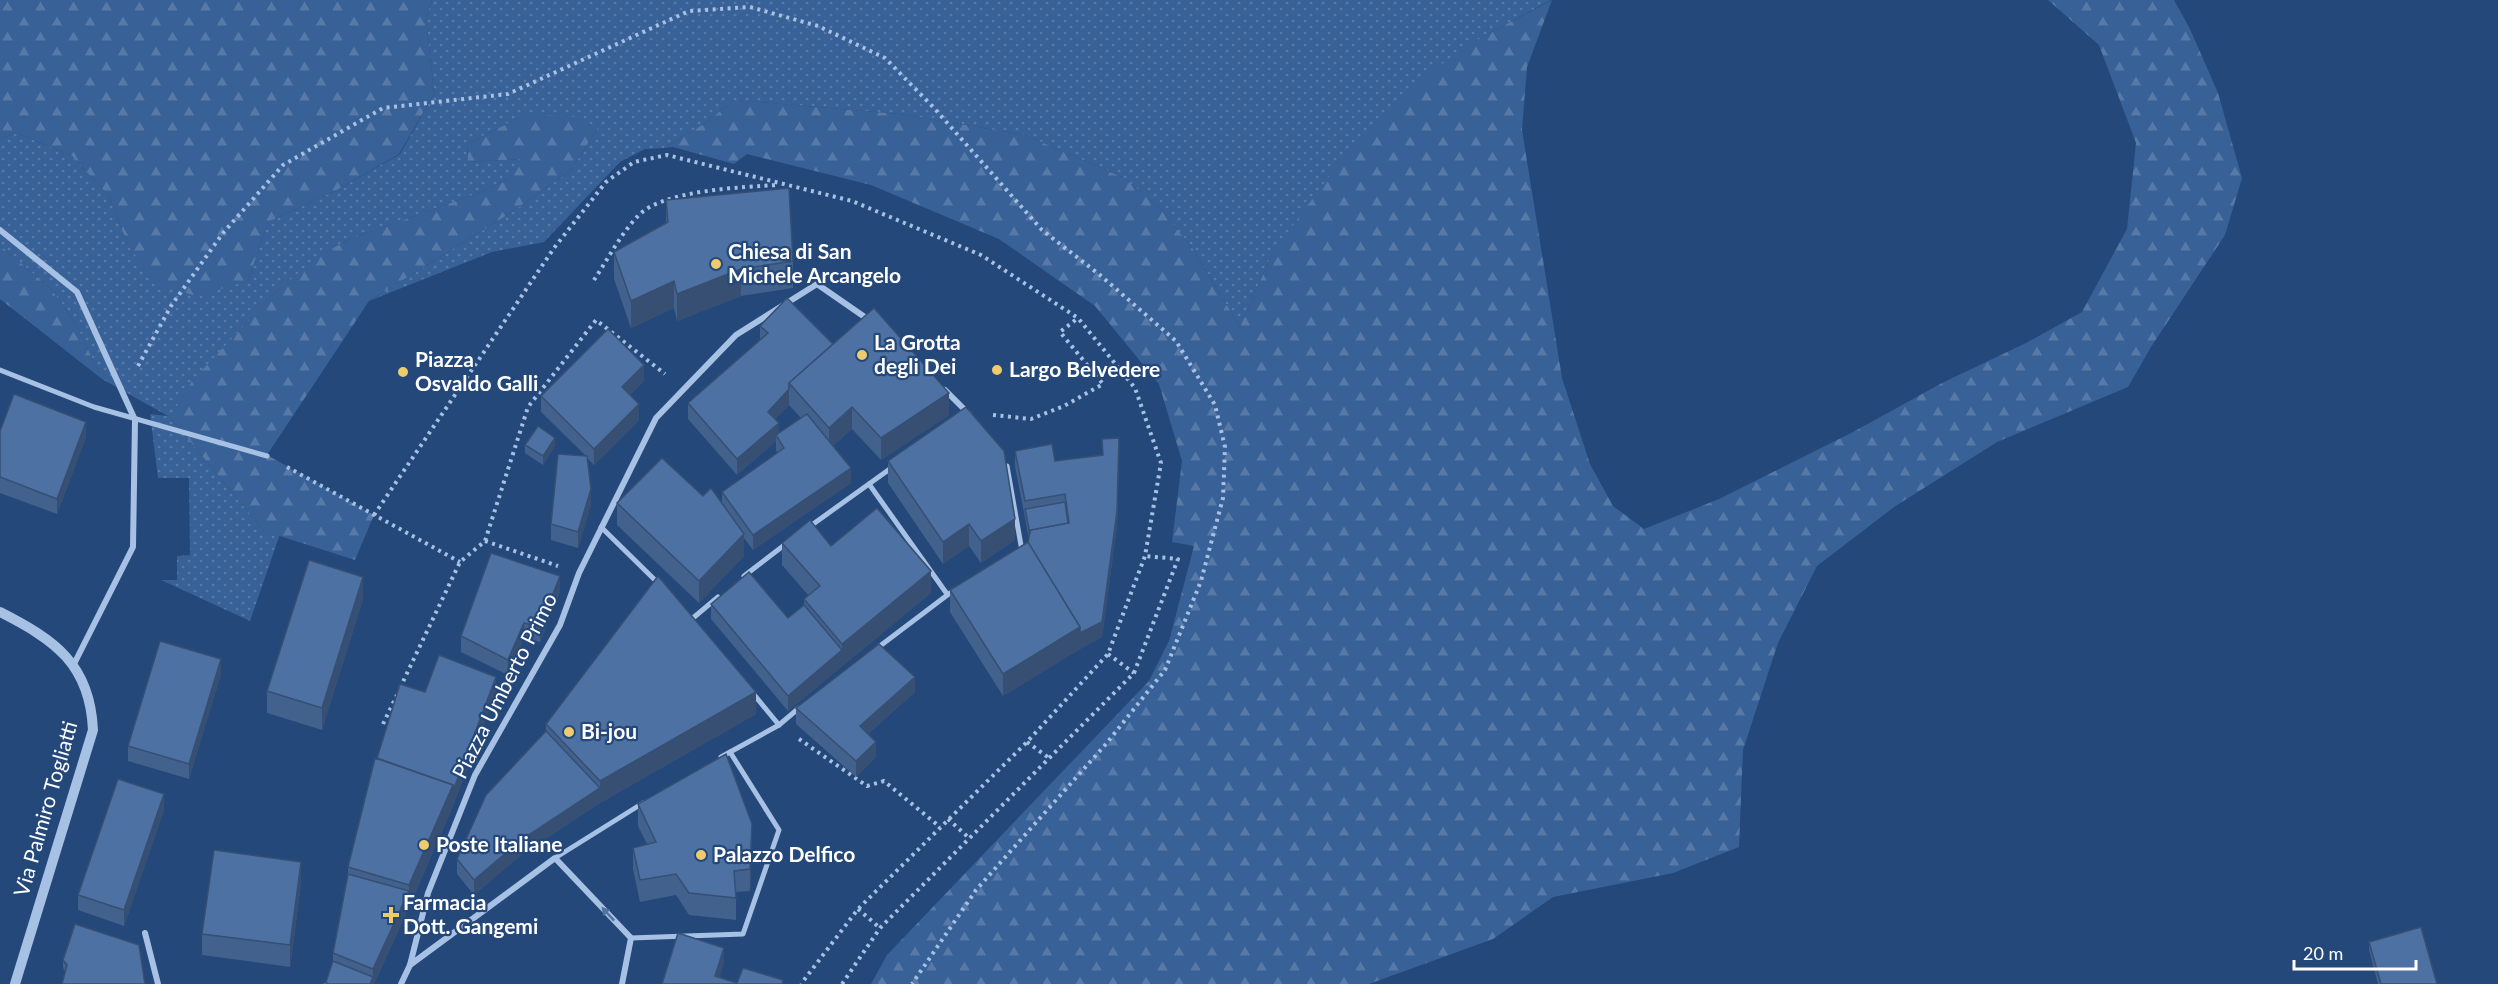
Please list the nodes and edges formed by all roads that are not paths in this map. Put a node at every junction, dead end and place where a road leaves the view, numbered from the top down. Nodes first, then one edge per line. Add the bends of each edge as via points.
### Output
1 (0, 230) edge
2 (875, 323) edge
3 (0, 369) edge
4 (943, 388) edge
5 (968, 412) junction
6 (959, 419) edge
7 (135, 420) junction
8 (974, 421) edge
9 (267, 456) road end
10 (1000, 457) edge
11 (896, 464) edge
12 (1007, 466) joint
13 (869, 484) junction
14 (601, 526) junction
15 (803, 531) edge
16 (794, 538) edge
17 (1014, 556) edge
18 (738, 581) edge
19 (957, 588) edge
20 (668, 593) edge
21 (947, 594) junction
22 (720, 596) edge
23 (685, 610) edge
24 (0, 612) edge
25 (693, 618) junction
26 (700, 627) edge
27 (872, 652) edge
28 (74, 664) junction
29 (750, 689) edge
30 (807, 703) edge
31 (779, 725) junction
32 (730, 752) junction
33 (711, 763) edge
34 (654, 796) edge
35 (555, 858) junction
36 (145, 933) dead end
37 (631, 938) junction
38 (410, 965) junction
39 (15, 984) edge
40 (158, 984) edge
41 (401, 984) edge
42 (622, 984) edge

1 - 7 street via 77,292
2 - 14 street, Piazza Umberto Primo via 817,284 736,334 656,418
3 - 7 street
4 - 5 street
5 - 6 street
5 - 8 street
7 - 9 street
7 - 28 street via 133,547
10 - 12 street
11 - 13 street
12 - 17 street via 1024,551
13 - 15 street
13 - 21 street
14 - 20 street
14 - 38 street, Piazza Umberto Primo via 560,625 475,775 428,893
16 - 18 street
19 - 21 street
21 - 27 street
22 - 25 street
23 - 25 street
24 - 28 street, Via Palmiro Togliatti via 35,630
25 - 26 street
28 - 39 street, Via Palmiro Togliatti via 89,694 93,730
29 - 31 street
30 - 31 street
31 - 32 street
32 - 33 street
32 - 37 street via 779,830 743,934
34 - 35 street
37 -> 35 street
35 - 38 street
36 - 40 street
37 - 42 street
38 - 41 street, Piazza Umberto Primo

